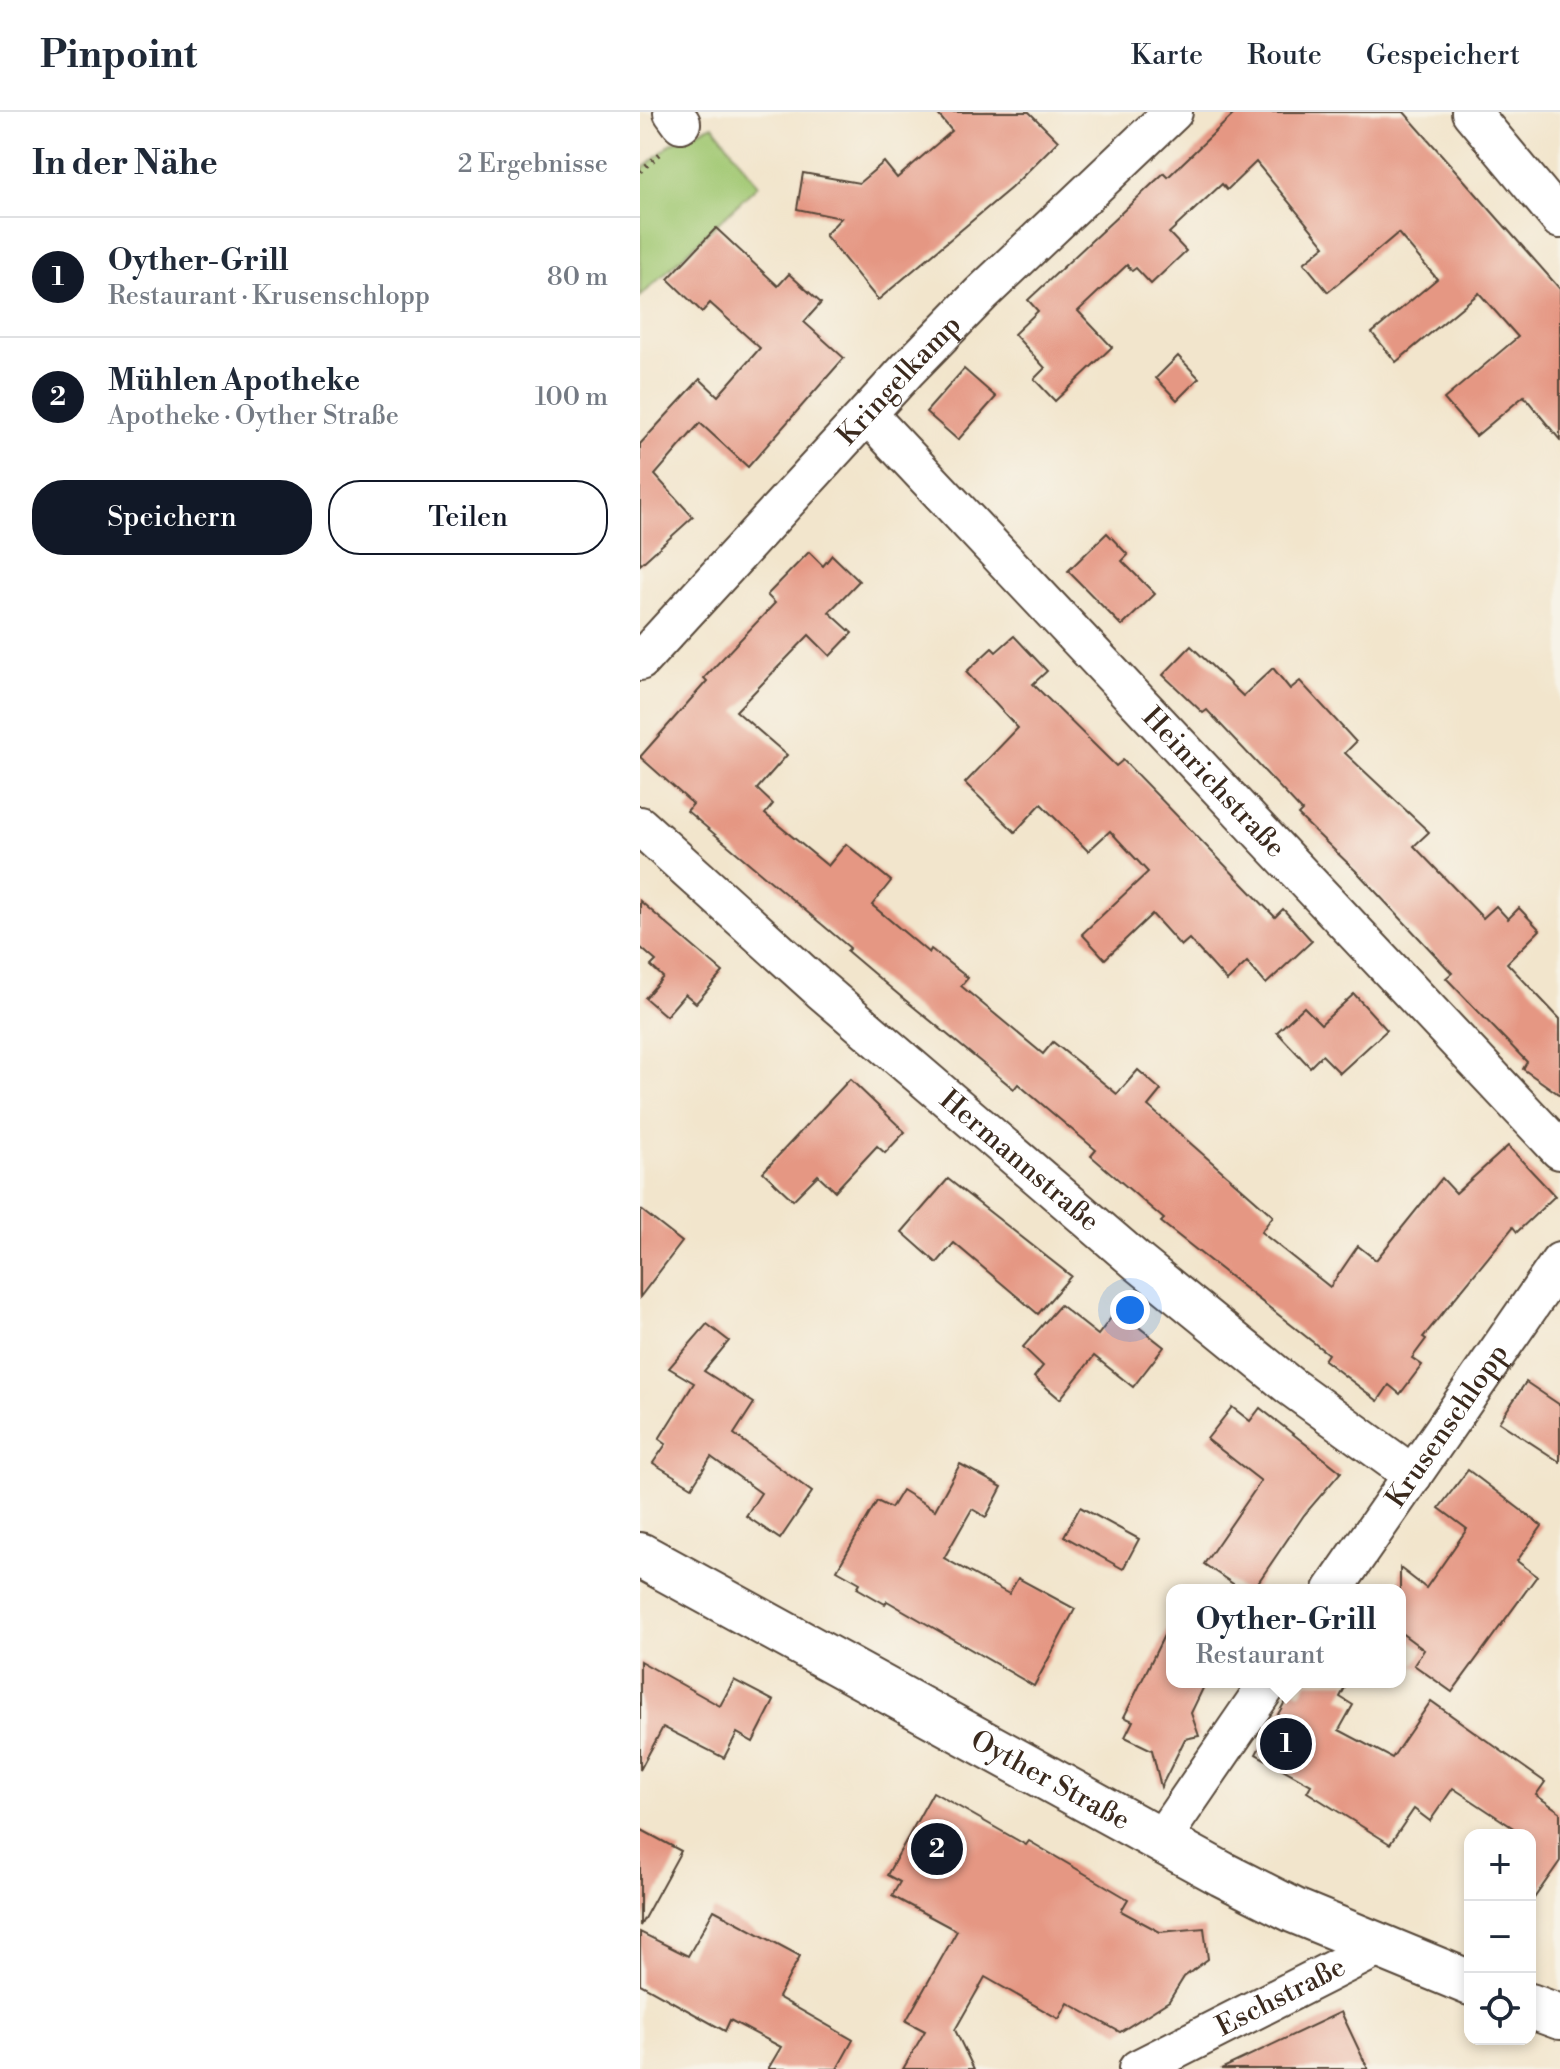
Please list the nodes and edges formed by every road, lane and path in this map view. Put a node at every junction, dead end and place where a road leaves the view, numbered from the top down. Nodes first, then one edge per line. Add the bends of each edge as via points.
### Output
1 (1173, 112) edge
2 (1471, 112) edge
3 (1560, 219) edge
4 (867, 414) junction
5 (640, 661) edge
6 (640, 826) edge
7 (1560, 1150) edge
8 (1560, 1262) edge
9 (1413, 1475) junction
10 (640, 1555) edge
11 (1337, 1584) edge
12 (1265, 1688) edge
13 (1160, 1841) junction
14 (1380, 1946) junction
15 (1464, 1981) edge
16 (1536, 2008) edge
17 (1560, 2017) edge
18 (1138, 2069) edge

1 - 4 street, Kringelkamp via 981,294
2 - 3 street
4 - 5 street, Kringelkamp
4 - 7 street, Heinrichstraße
6 - 9 street, Hermannstraße via 821,990 1139,1263 1290,1386
8 - 9 street, Krusenschlopp
9 - 11 street, Krusenschlopp
10 - 13 main road, Oyther Straße
12 - 13 street
13 - 14 main road, Oyther Straße via 1295,1911
14 - 15 main road, Oyther Straße
14 - 18 street, Eschstraße
16 - 17 main road

